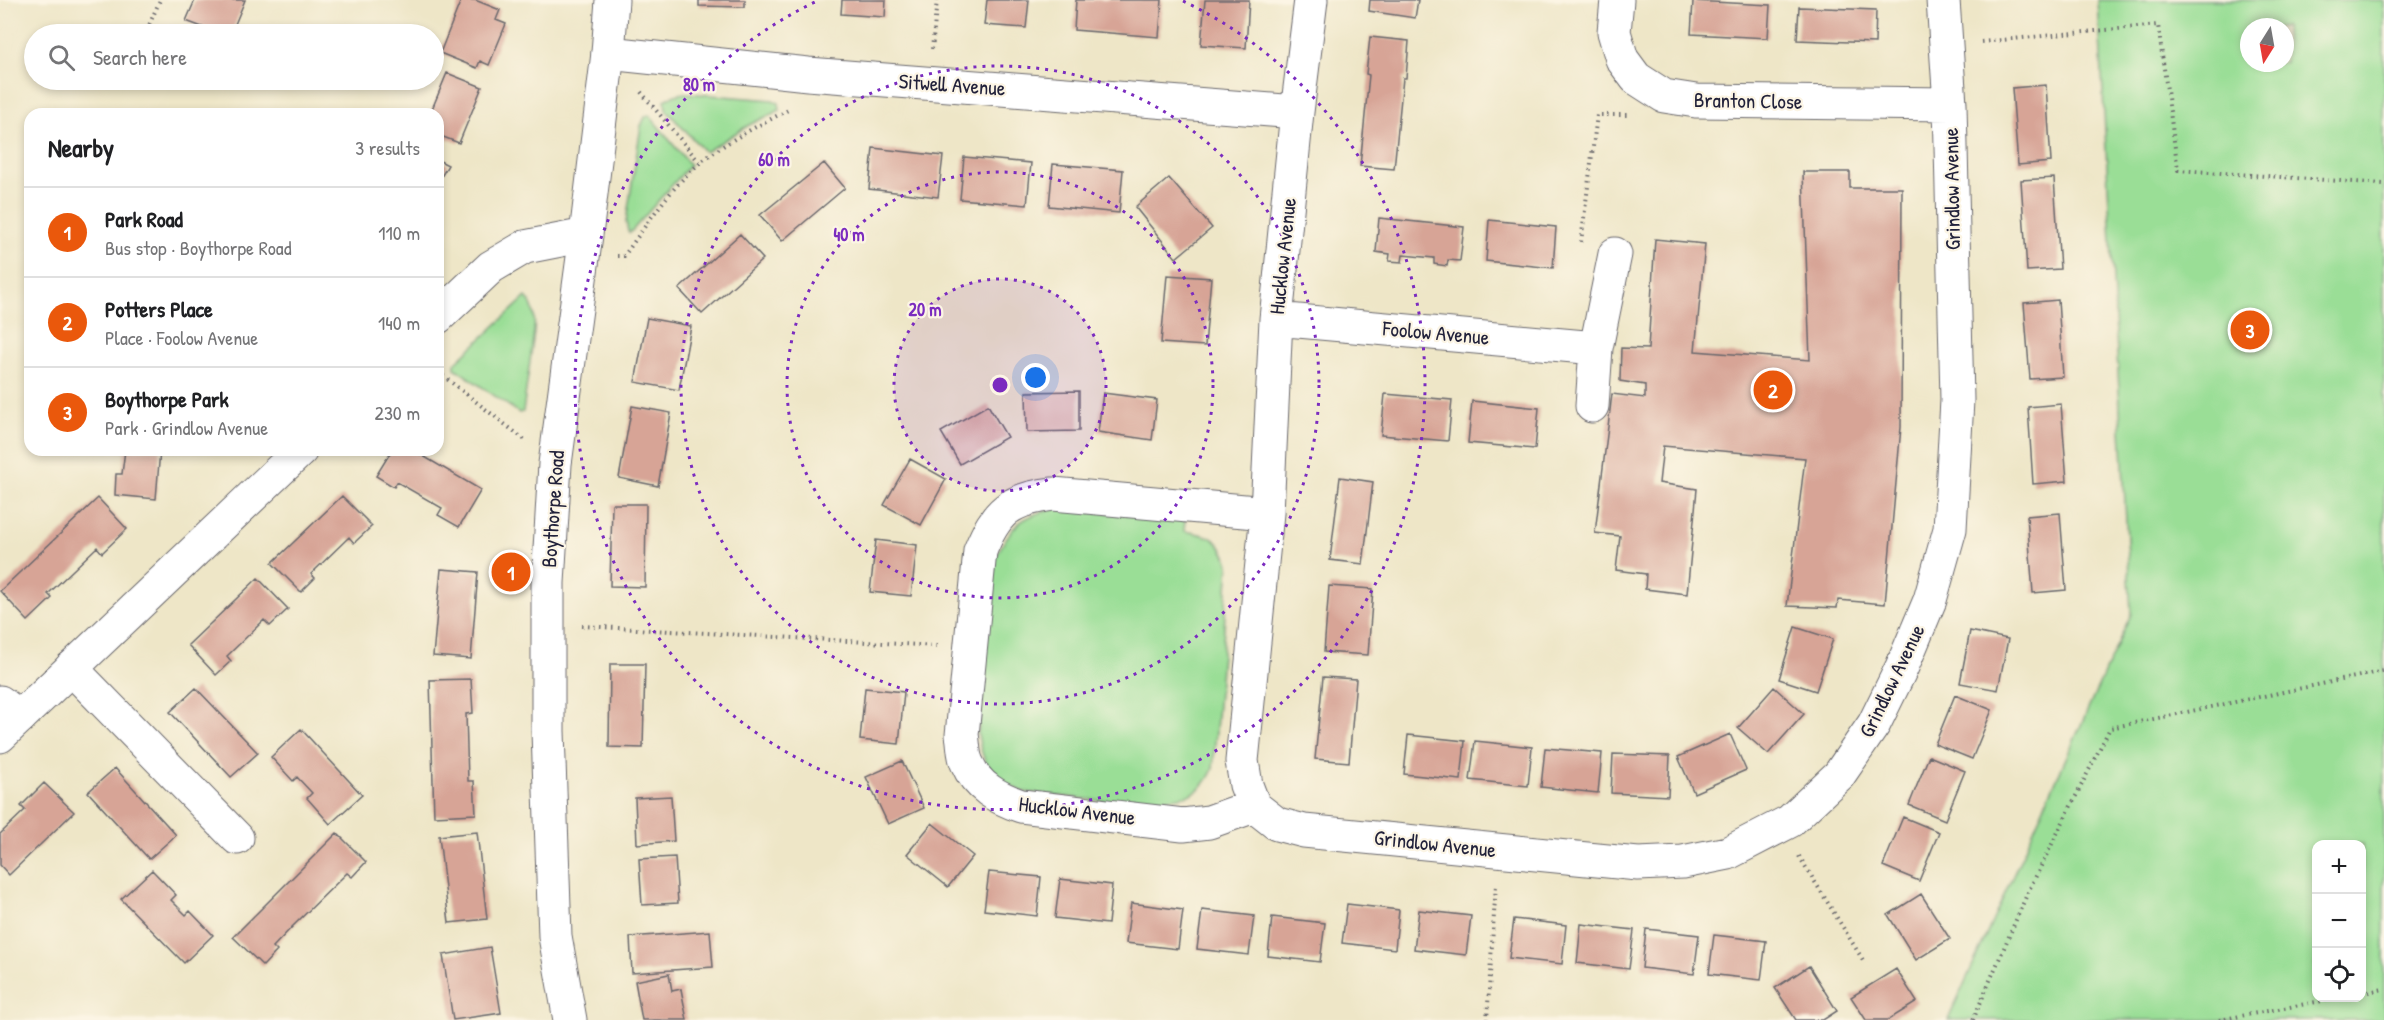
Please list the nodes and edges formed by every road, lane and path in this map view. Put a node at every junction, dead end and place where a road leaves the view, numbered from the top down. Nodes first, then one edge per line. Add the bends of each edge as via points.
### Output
1 (160, 0) edge
2 (612, 0) edge
3 (937, 0) edge
4 (1311, 0) edge
5 (1617, 0) edge
6 (1943, 0) edge
7 (150, 24) edge
8 (1947, 46) junction
9 (608, 52) junction
10 (808, 74) junction
11 (929, 82) junction
12 (1665, 96) junction
13 (1950, 104) junction
14 (1297, 112) junction
15 (700, 163) junction
16 (2384, 184) edge
17 (584, 245) junction
18 (1580, 251) dead end
19 (1615, 254) dead end
20 (444, 311) edge
21 (1276, 319) junction
22 (1596, 348) junction
23 (444, 377) edge
24 (1592, 406) dead end
25 (295, 456) edge
26 (555, 464) junction
27 (1267, 513) junction
28 (546, 624) junction
29 (970, 648) junction
30 (71, 668) junction
31 (2383, 671) edge
32 (7, 718) edge
33 (1254, 806) junction
34 (1780, 826) junction
35 (237, 838) dead end
36 (1499, 851) junction
37 (1863, 960) dead end
38 (2384, 989) edge
39 (2366, 992) edge
40 (2316, 1002) edge
41 (570, 1020) edge
42 (1487, 1020) edge
43 (1973, 1020) edge
44 (2219, 1020) edge

1 - 7 path
2 - 9 street, Boythorpe Road
3 - 11 path
4 - 14 street, Hucklow Avenue
5 - 12 street, Branton Close via 1614,33 1622,59 1636,78
6 - 8 street, Grindlow Avenue
8 - 13 street, Grindlow Avenue
8 - 16 path via 2158,25 2178,170
9 - 10 street, Sitwell Avenue
9 - 15 path
9 - 17 street, Boythorpe Road
10 - 11 street, Sitwell Avenue
10 - 15 path via 794,107
11 - 14 street, Sitwell Avenue
12 - 13 street, Branton Close via 1696,101
12 - 18 path via 1651,116 1597,115
13 - 34 street, Grindlow Avenue via 1957,400 1950,529 1930,600 1874,724 1839,775 1791,821
14 - 21 street, Hucklow Avenue
15 - 17 path via 663,202 624,256
17 - 20 street via 525,247 491,267
17 - 26 street, Boythorpe Road
19 - 22 street
21 - 22 street, Foolow Avenue
21 - 27 street, Hucklow Avenue
22 - 24 street
23 - 26 path
25 - 30 street
26 - 28 street, Boythorpe Road
27 - 29 street, Hucklow Avenue via 1053,494 1027,497 1006,509 989,528 980,551
27 - 33 street, Hucklow Avenue via 1242,761
28 - 29 path
28 - 41 street, Boythorpe Road via 555,936
29 - 33 street, Hucklow Avenue via 963,735 966,762 979,783 999,798 1021,806 1183,825 1209,822
30 - 32 street
30 - 35 street
31 - 43 path via 2110,728 2028,892
33 - 36 street, Grindlow Avenue via 1277,824 1304,831
34 - 36 street, Grindlow Avenue via 1728,852 1683,862 1638,864
34 - 37 path
36 - 42 path
38 - 39 path
40 - 44 path

